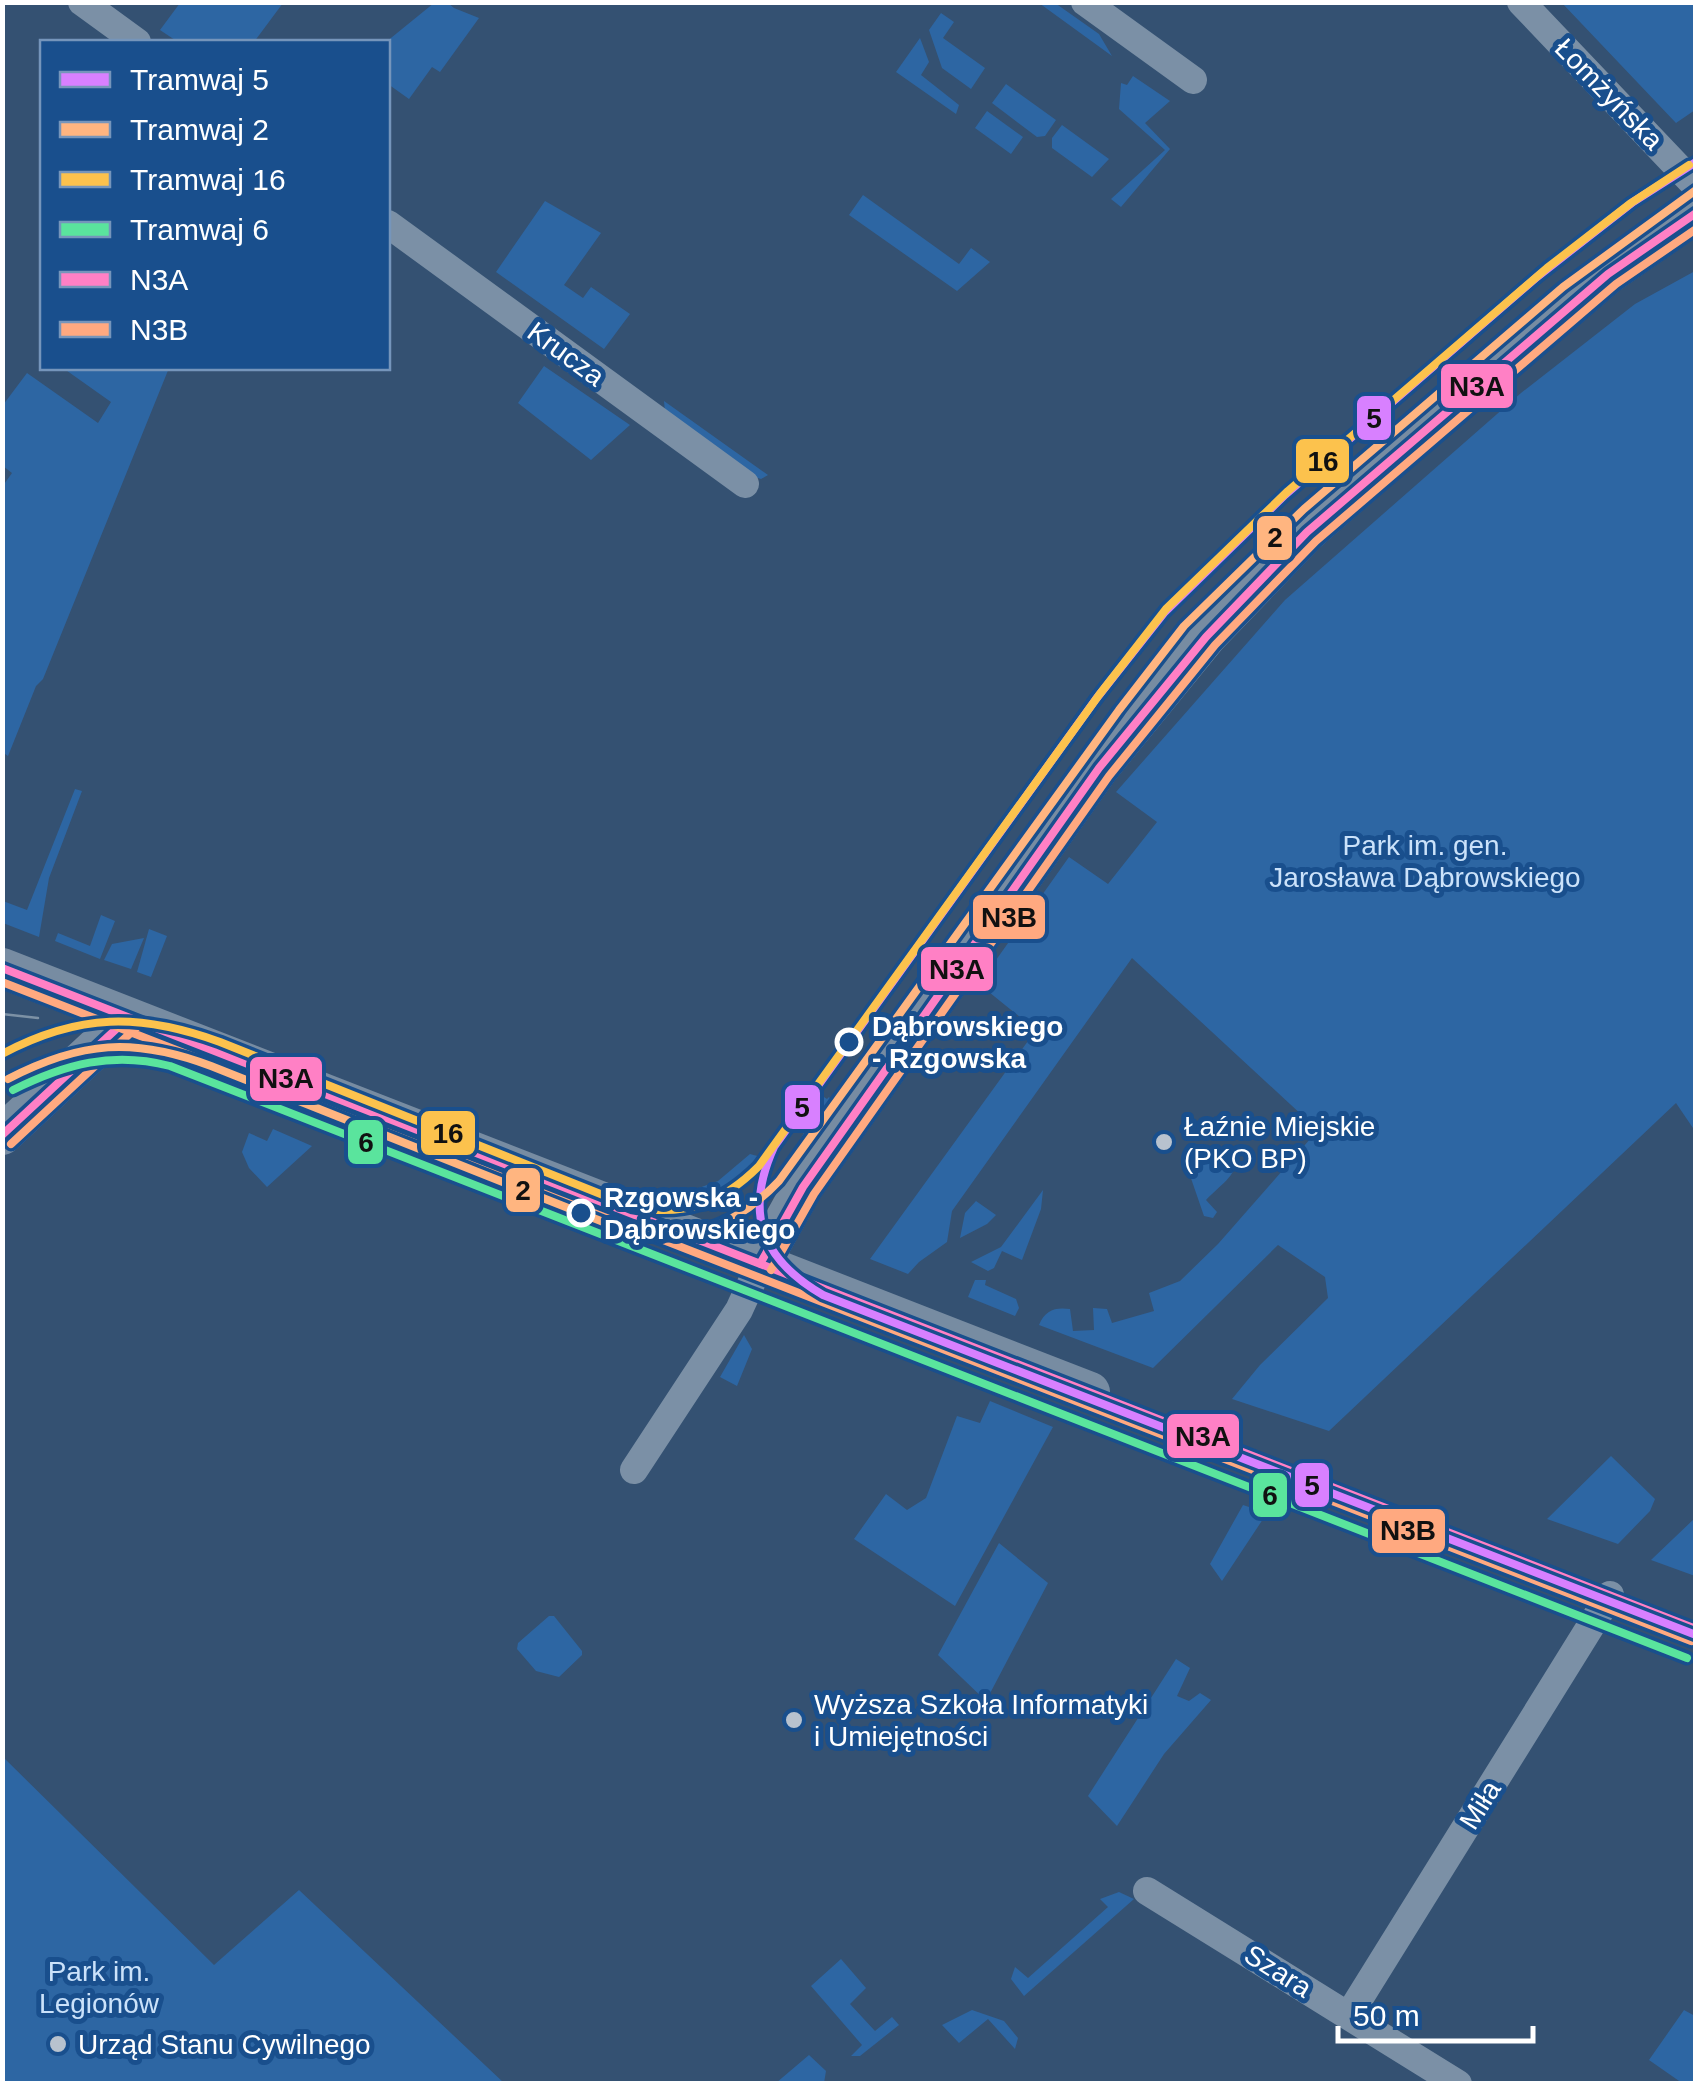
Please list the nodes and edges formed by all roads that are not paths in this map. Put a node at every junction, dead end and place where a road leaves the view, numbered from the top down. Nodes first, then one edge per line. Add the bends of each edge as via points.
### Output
1 (82, 2) edge
2 (1084, 2) edge
3 (1521, 2) edge
4 (134, 40) edge
5 (1193, 80) dead end
6 (1696, 186) edge
7 (1696, 214) edge
8 (390, 225) edge
9 (745, 484) dead end
10 (2, 968) edge
11 (128, 1018) junction
12 (2, 1135) edge
13 (760, 1264) junction
14 (1090, 1392) dead end
15 (634, 1470) dead end
16 (1610, 1595) dead end
17 (1147, 1891) dead end
18 (1350, 2015) junction
19 (1458, 2084) edge

1 - 4 street
2 - 5 street
3 - 6 street, Łomżyńska
7 - 13 street via 1608,274 1405,447 1308,532 1206,638 1100,768 803,1186
8 - 9 street, Krucza
10 - 11 street
11 - 12 street
11 - 13 street
13 - 14 street
13 - 15 street via 739,1310
16 - 18 street, Miła
17 - 18 street, Szara
18 - 19 street, Szara

